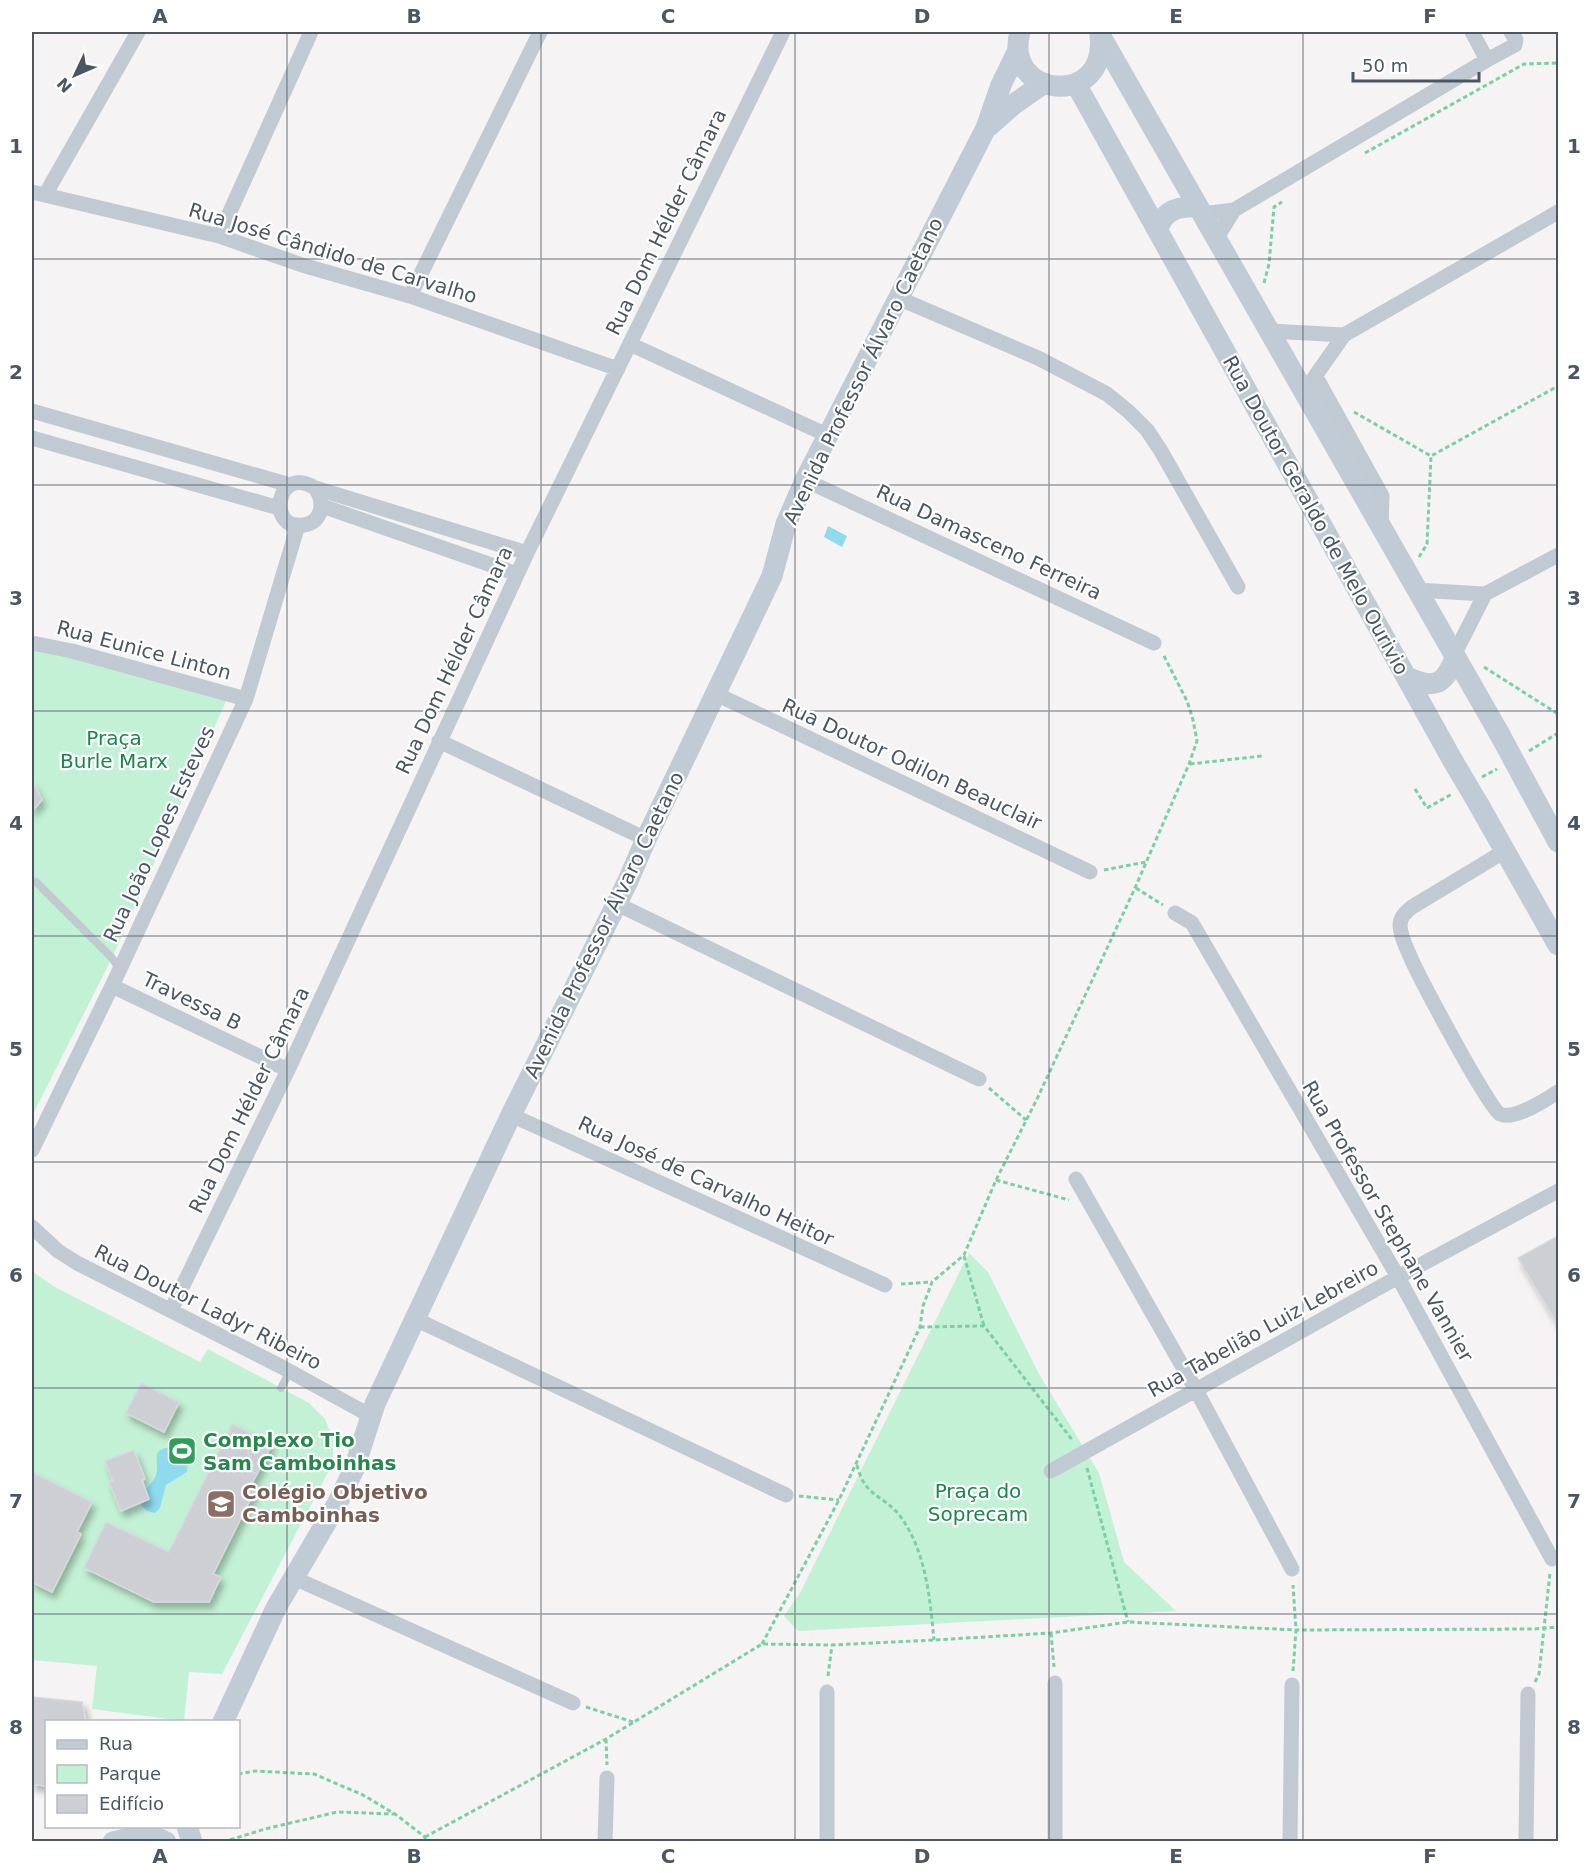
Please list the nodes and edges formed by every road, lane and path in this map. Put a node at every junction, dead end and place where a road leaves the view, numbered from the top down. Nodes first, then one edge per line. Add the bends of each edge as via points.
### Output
1 (138, 32) edge
2 (311, 32) edge
3 (540, 32) edge
4 (783, 32) edge
5 (1472, 32) edge
6 (1511, 32) edge
7 (1099, 33) edge
8 (1018, 36) edge
9 (1487, 60) junction
10 (1558, 63) edge
11 (1043, 84) junction
12 (1076, 84) junction
13 (986, 128) junction
14 (1364, 153) dead end
15 (38, 193) edge
16 (1284, 201) dead end
17 (1200, 210) junction
18 (1234, 210) junction
19 (1558, 212) edge
20 (1158, 231) junction
21 (219, 236) junction
22 (1216, 239) junction
23 (1247, 293) junction
24 (410, 296) junction
25 (898, 298) junction
26 (1269, 331) junction
27 (1344, 335) junction
28 (630, 344) junction
29 (618, 369) junction
30 (1310, 384) junction
31 (1558, 386) edge
32 (1331, 404) junction
33 (32, 411) edge
34 (829, 436) junction
35 (32, 438) edge
36 (1431, 456) junction
37 (806, 480) junction
38 (290, 485) junction
39 (315, 488) junction
40 (322, 506) junction
41 (279, 508) junction
42 (298, 525) junction
43 (1381, 527) junction
44 (527, 553) junction
45 (1558, 555) edge
46 (517, 574) junction
47 (1412, 583) junction
48 (1238, 586) dead end
49 (1485, 594) junction
50 (32, 643) edge
51 (1154, 643) joint
52 (1455, 658) junction
53 (1407, 677) junction
54 (716, 694) junction
55 (246, 699) junction
56 (1558, 714) edge
57 (1558, 733) edge
58 (440, 741) junction
59 (1538, 746) dead end
60 (1262, 756) dead end
61 (1189, 764) junction
62 (646, 839) junction
63 (1558, 842) edge
64 (1505, 851) junction
65 (1146, 862) junction
66 (1090, 872) joint
67 (36, 882) dead end
68 (1135, 888) junction
69 (617, 904) junction
70 (1175, 913) joint
71 (1558, 945) edge
72 (119, 968) junction
73 (112, 986) junction
74 (288, 1070) junction
75 (979, 1079) joint
76 (1558, 1092) edge
77 (511, 1115) junction
78 (1026, 1120) junction
79 (32, 1150) edge
80 (1076, 1179) dead end
81 (996, 1180) junction
82 (1558, 1191) edge
83 (1091, 1206) junction
84 (32, 1227) edge
85 (964, 1255) junction
86 (1398, 1277) junction
87 (932, 1282) junction
88 (885, 1286) joint
89 (171, 1310) junction
90 (415, 1319) junction
91 (984, 1326) junction
92 (920, 1327) junction
93 (290, 1371) junction
94 (281, 1389) dead end
95 (1196, 1390) junction
96 (371, 1416) junction
97 (1083, 1454) junction
98 (857, 1463) junction
99 (1051, 1472) dead end
100 (786, 1495) joint
101 (839, 1500) junction
102 (1552, 1559) joint
103 (1292, 1569) joint
104 (294, 1578) junction
105 (1128, 1623) junction
106 (1558, 1627) edge
107 (1543, 1629) junction
108 (1296, 1630) junction
109 (1051, 1633) junction
110 (934, 1640) junction
111 (762, 1644) junction
112 (832, 1645) junction
113 (1055, 1683) joint
114 (1292, 1684) joint
115 (826, 1692) joint
116 (1528, 1694) joint
117 (573, 1703) joint
118 (225, 1720) edge
119 (633, 1722) junction
120 (606, 1739) junction
121 (240, 1774) edge
122 (607, 1779) joint
123 (395, 1814) junction
124 (160, 1835) edge
125 (424, 1839) edge
126 (120, 1840) edge
127 (223, 1842) edge
128 (605, 1842) edge
129 (827, 1842) edge
130 (1055, 1842) edge
131 (1290, 1842) edge
132 (1526, 1842) edge

1 - 15 street
2 - 21 street
3 - 24 street
4 - 28 street, Rua Dom Hélder Câmara
5 - 9 street
6 - 9 street via 1515,45
7 - 12 street via 1099,58 1094,69
7 - 17 street
8 - 11 street via 1022,64
8 - 13 street, Avenida Professor Álvaro Caetano
9 - 18 street
10 - 14 path via 1524,64
11 - 12 street
11 - 13 street, Avenida Professor Álvaro Caetano
12 - 20 street, Rua Doutor Geraldo de Melo Ourivio
13 - 25 street, Avenida Professor Álvaro Caetano
15 - 21 street, Rua José Cândido de Carvalho
16 - 23 path via 1274,207 1264,283
17 - 18 street
17 - 20 street via 1172,210
17 - 22 street
18 - 22 street
19 - 27 street
20 - 53 street, Rua Doutor Geraldo de Melo Ourivio
21 - 24 street, Rua José Cândido de Carvalho
22 - 23 street
23 - 26 street
24 - 29 street, Rua José Cândido de Carvalho
25 - 34 street, Avenida Professor Álvaro Caetano
25 - 48 street via 1071,374 1128,411 1161,451
26 - 27 street
26 - 30 street
27 - 30 street
28 - 29 street, Rua Dom Hélder Câmara
28 - 34 street
29 - 44 street, Rua Dom Hélder Câmara
30 - 32 street
30 - 43 street
31 - 36 path
32 - 36 path via 1338,403
32 - 43 street via 1382,496
33 - 38 street
34 - 37 street, Avenida Professor Álvaro Caetano
35 - 41 street
36 - 47 path via 1427,544
37 - 51 street, Rua Damasceno Ferreira
37 - 54 street, Avenida Professor Álvaro Caetano via 786,524 772,576
38 - 39 street via 303,483
38 - 41 street via 281,495
39 - 40 street
39 - 44 street
40 - 42 street via 311,523
40 - 46 street
41 - 42 street via 286,520
42 - 55 street, Rua João Lopes Esteves
43 - 47 street
44 - 46 street, Rua Dom Hélder Câmara
45 - 49 street
46 - 58 street, Rua Dom Hélder Câmara
47 - 49 street
47 - 52 street
49 - 52 street
50 - 55 street, Rua Eunice Linton
51 - 61 path via 1166,658 1193,720 1197,741
52 - 53 street via 1446,677 1439,682 1430,685
52 - 56 path via 1471,658
52 - 63 street, bridge
53 - 64 street, Rua Doutor Geraldo de Melo Ourivio, bridge
54 - 62 street, Avenida Professor Álvaro Caetano
54 - 66 street, Rua Doutor Odilon Beauclair
55 - 72 street, Rua João Lopes Esteves
57 - 59 path
58 - 62 street
58 - 74 street, Rua Dom Hélder Câmara
60 - 61 path
61 - 65 path
62 - 69 street, Avenida Professor Álvaro Caetano
64 - 71 street, Rua Doutor Geraldo de Melo Ourivio
64 - 76 street via 1412,907 1402,917 1400,928 1410,957 1495,1111 1515,1114
65 - 66 path
65 - 68 path
67 - 72 lane
68 - 70 path
68 - 78 path
69 - 75 street
69 - 77 street, Avenida Professor Álvaro Caetano
70 - 86 street, Rua Professor Stephane Vannier via 1192,923
72 - 73 street, Rua João Lopes Esteves
73 - 74 street, Travessa B
73 - 79 street, Rua João Lopes Esteves
74 - 89 street, Rua Dom Hélder Câmara
75 - 78 path
77 - 88 street, Rua José de Carvalho Heitor
77 - 90 street, Avenida Professor Álvaro Caetano
78 - 81 path
80 - 83 street
81 - 83 path
81 - 85 path
82 - 86 street, Rua Tabelião Luiz Lebreiro
83 - 95 street
84 - 89 street, Rua Doutor Ladyr Ribeiro via 77,1263
85 - 87 path
85 - 91 path
86 - 95 street, Rua Tabelião Luiz Lebreiro
86 - 102 street, Rua Professor Stephane Vannier
87 - 88 path
87 - 92 path via 922,1306
89 - 93 street, Rua Doutor Ladyr Ribeiro
90 - 96 street, Avenida Professor Álvaro Caetano
90 - 100 street
91 - 92 path
91 - 97 path
92 - 98 path
93 - 94 lane
93 - 96 street, Rua Doutor Ladyr Ribeiro
95 - 97 street, Rua Tabelião Luiz Lebreiro
95 - 103 street
96 - 104 street, Avenida Professor Álvaro Caetano via 354,1469
97 - 99 street, Rua Tabelião Luiz Lebreiro
97 - 105 path
98 - 101 path
98 - 110 path via 861,1480 898,1514 910,1533 930,1597
100 - 101 path
101 - 111 path
102 - 107 path
103 - 108 path
104 - 117 street
104 - 118 street, Avenida Professor Álvaro Caetano via 276,1608
105 - 108 path
105 - 109 path
106 - 107 path
107 - 108 path
107 - 116 path via 1539,1674
108 - 114 path
109 - 110 path
109 - 113 path
110 - 112 path
111 - 112 path
111 - 119 path
112 - 115 path
113 - 130 street
114 - 131 street
115 - 129 street
116 - 132 street
117 - 119 path
119 - 120 path
120 - 122 path
120 - 125 path
121 - 123 path via 315,1774
122 - 128 street
123 - 125 path
123 - 127 path via 337,1812
124 - 126 street

